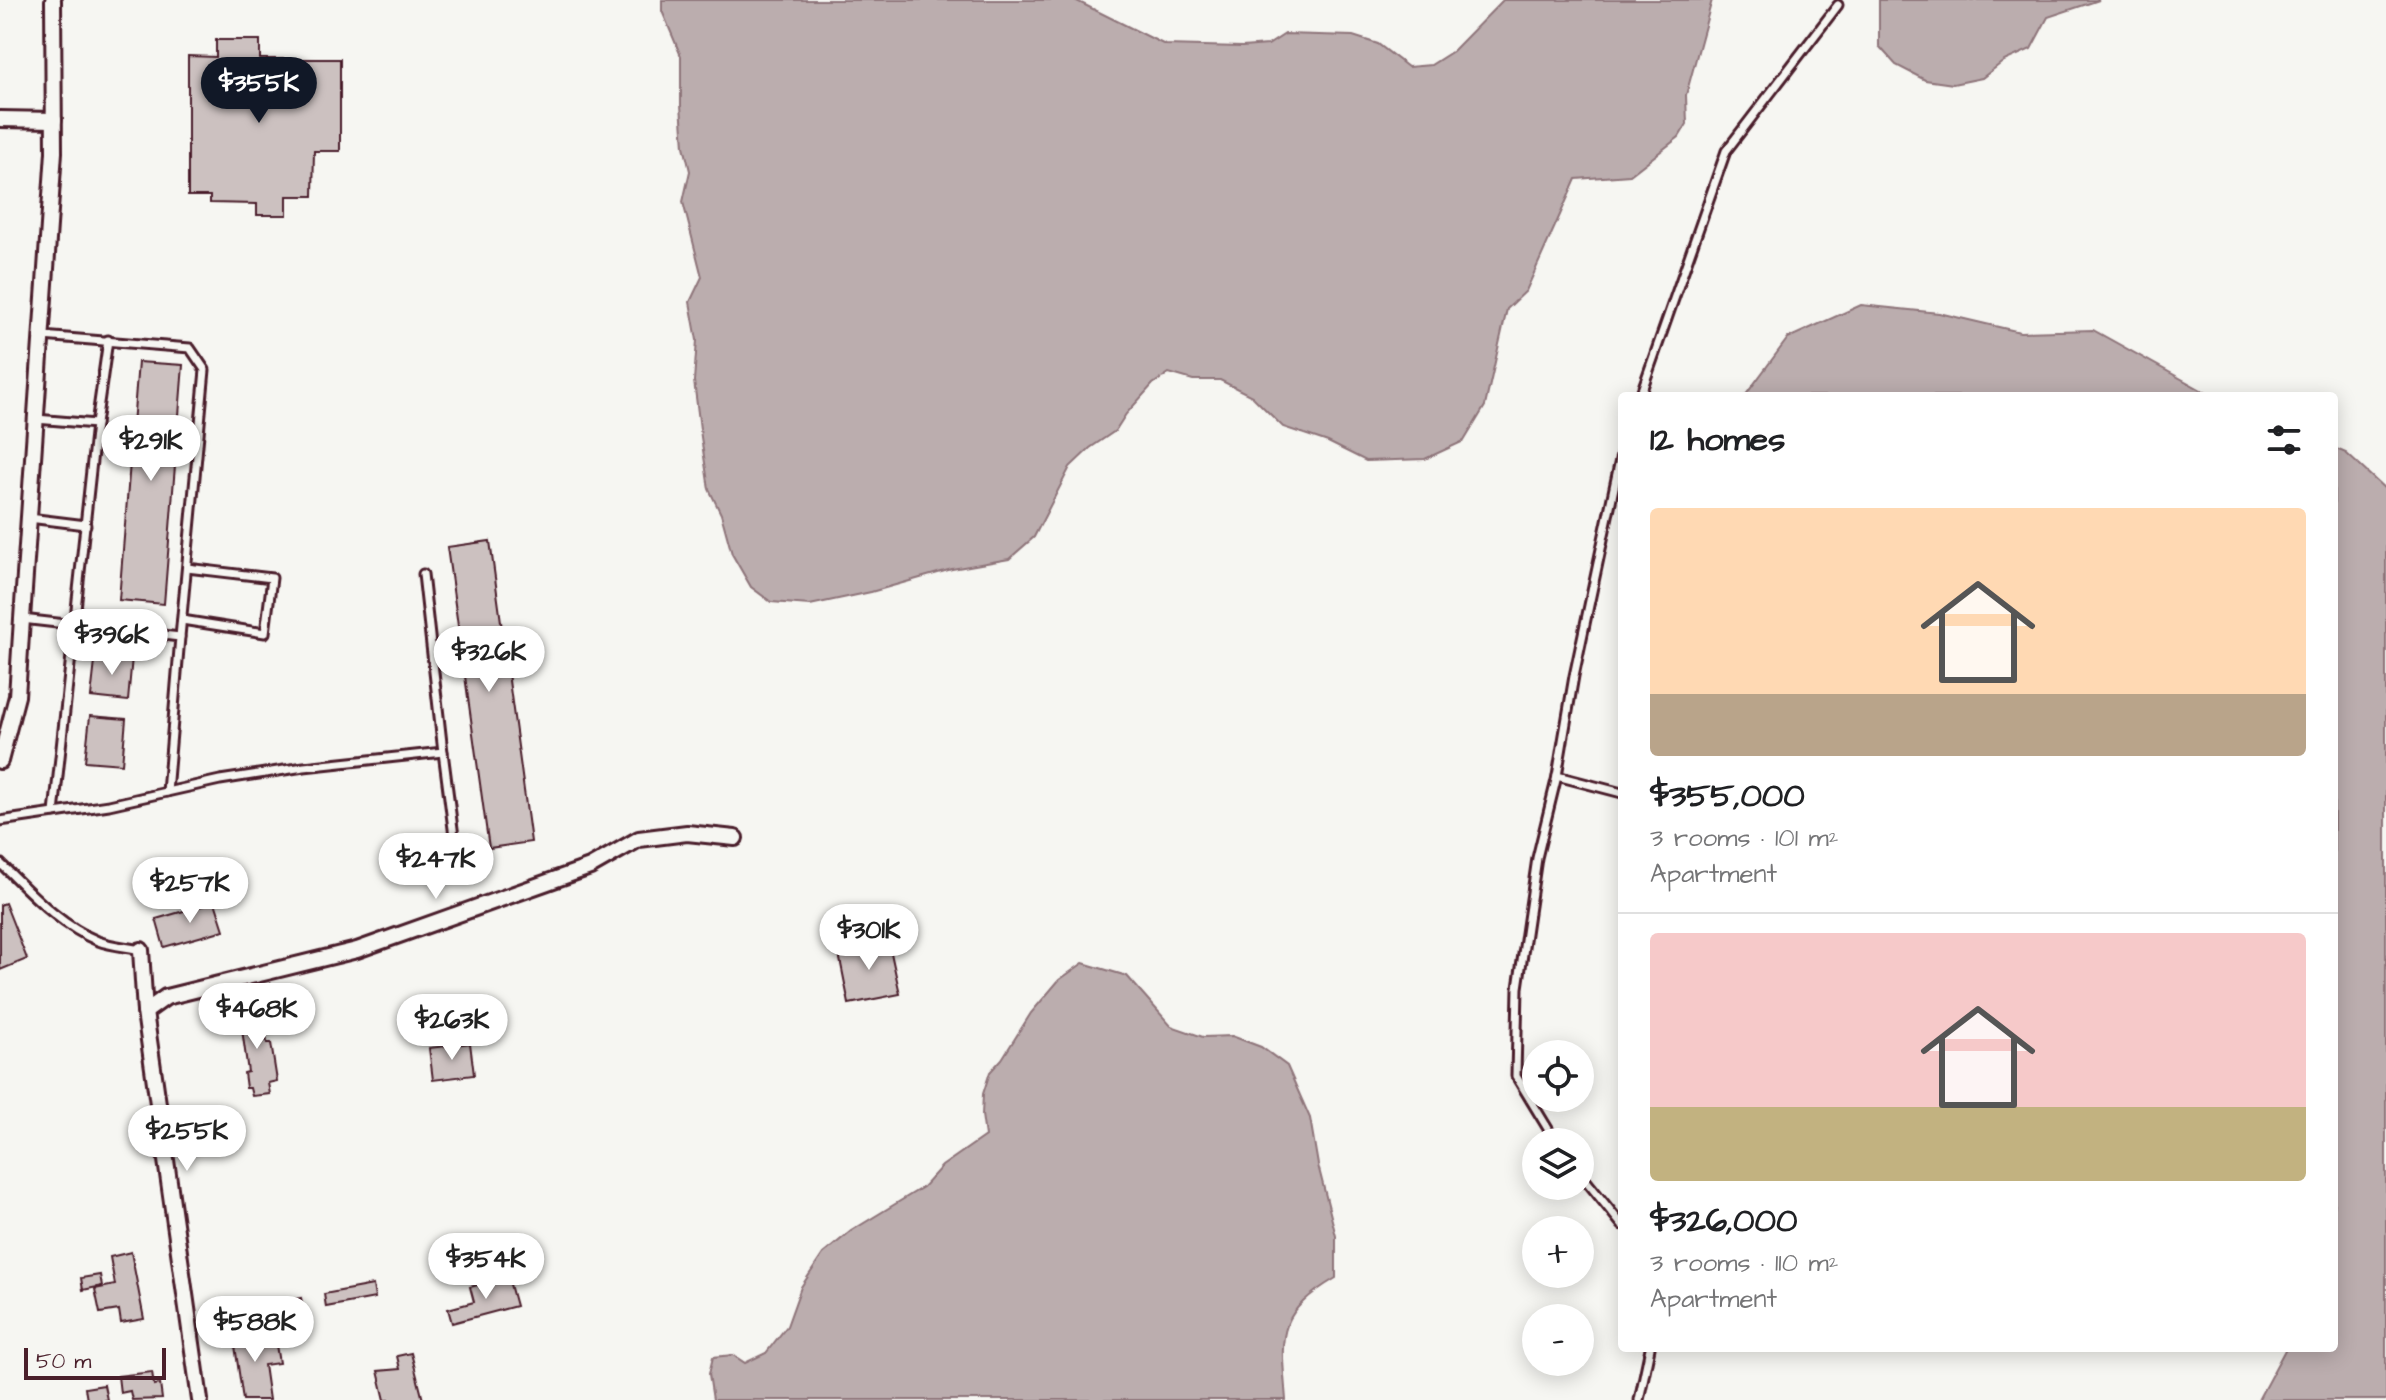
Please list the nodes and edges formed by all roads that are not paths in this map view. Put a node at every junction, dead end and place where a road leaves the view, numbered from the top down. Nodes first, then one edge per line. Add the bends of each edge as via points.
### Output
1 (53, 0) edge
2 (1838, 5) dead end
3 (0, 119) edge
4 (54, 120) junction
5 (42, 336) junction
6 (108, 340) junction
7 (1641, 392) edge
8 (36, 419) junction
9 (96, 424) junction
10 (1618, 469) edge
11 (29, 518) junction
12 (86, 525) junction
13 (187, 568) junction
14 (423, 574) dead end
15 (22, 619) junction
16 (182, 620) junction
17 (75, 626) junction
18 (180, 637) junction
19 (443, 752) junction
20 (0, 761) edge
21 (1557, 776) junction
22 (167, 792) junction
23 (1618, 792) edge
24 (54, 813) junction
25 (0, 821) edge
26 (735, 838) dead end
27 (455, 844) dead end
28 (0, 863) edge
29 (141, 950) joint
30 (145, 1012) junction
31 (1548, 1128) edge
32 (1594, 1190) edge
33 (1618, 1220) edge
34 (1649, 1352) edge
35 (200, 1400) edge
36 (1639, 1400) edge

1 - 4 street
2 - 7 lane via 1726,151
3 - 4 street
4 - 5 street
5 - 6 lane
5 - 8 street
6 - 9 lane
6 - 13 lane via 190,348 205,370
8 - 9 lane
8 - 11 street
9 - 12 lane
10 - 21 lane
11 - 12 lane
11 - 15 street
12 - 17 lane
13 - 16 lane
13 - 16 lane via 272,578 265,633
14 - 19 lane
15 - 17 lane
15 - 20 street via 17,696
16 - 18 lane
17 - 18 lane
17 - 24 lane
18 - 22 lane
19 - 22 lane via 290,769
19 - 27 lane
21 - 23 lane
21 - 31 lane via 1537,858 1518,988 1516,1076
22 - 24 lane
24 - 25 lane
26 - 30 street via 687,833 639,839 590,867 357,950 166,997
28 - 29 lane via 80,932
29 - 30 street
30 - 35 street
32 - 33 lane
34 - 36 lane

